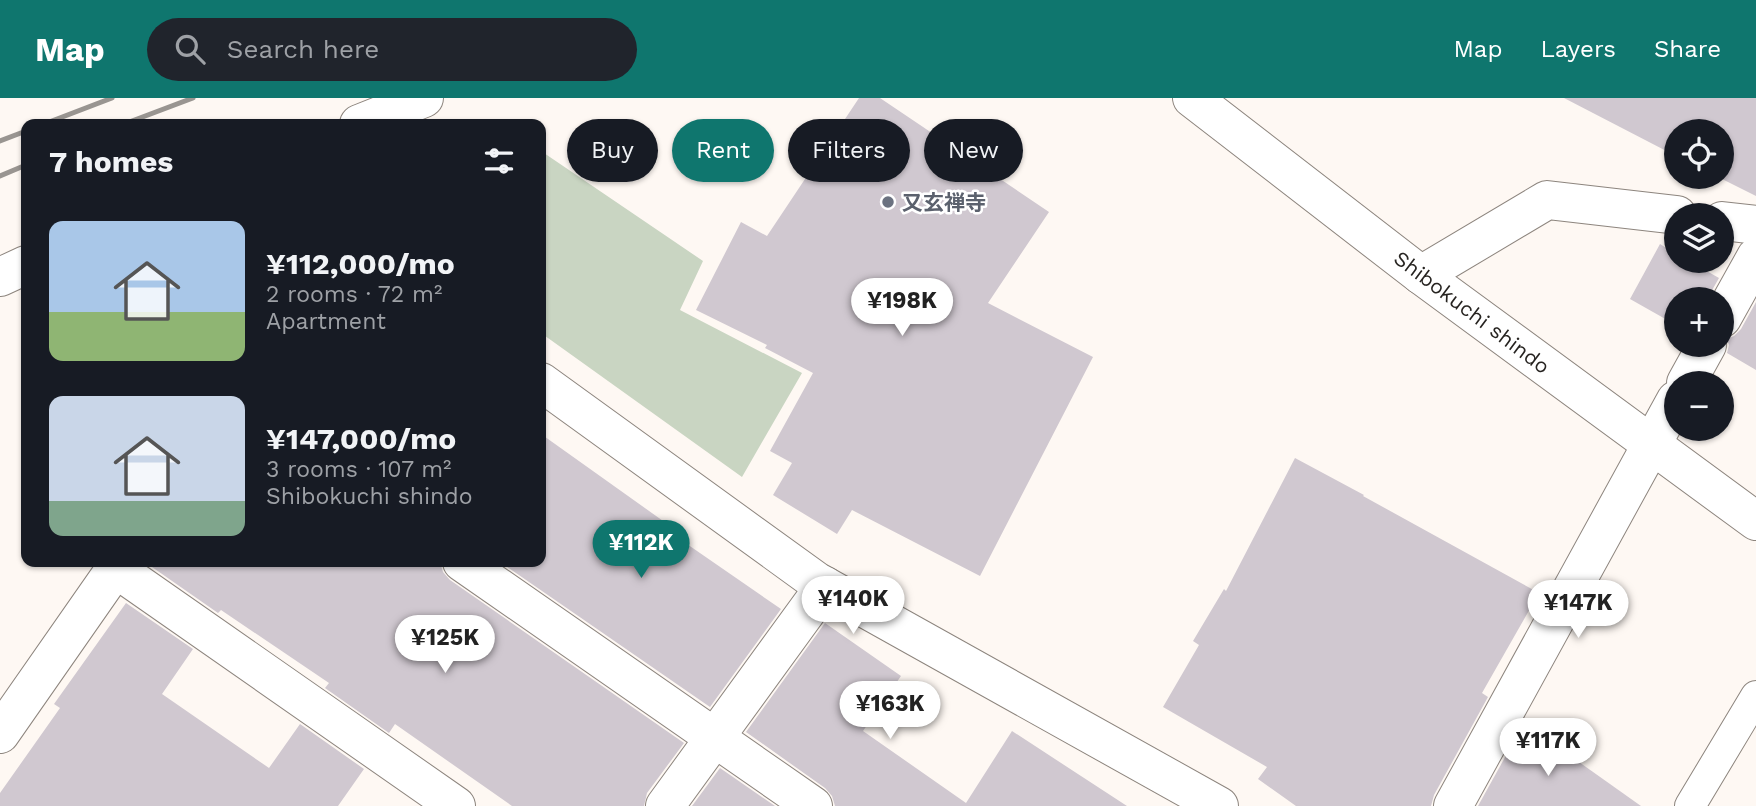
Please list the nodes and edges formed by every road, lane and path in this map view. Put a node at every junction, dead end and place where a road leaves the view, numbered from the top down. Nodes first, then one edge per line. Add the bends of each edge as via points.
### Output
1 (424, 98) edge
2 (1192, 98) edge
3 (372, 119) edge
4 (1664, 214) edge
5 (1734, 222) edge
6 (1756, 225) edge
7 (1756, 257) edge
8 (21, 267) edge
9 (1421, 275) junction
10 (0, 276) edge
11 (1734, 296) edge
12 (546, 386) edge
13 (1664, 422) edge
14 (1651, 446) junction
15 (1756, 521) edge
16 (117, 567) edge
17 (121, 567) edge
18 (469, 567) edge
19 (825, 586) junction
20 (1756, 696) edge
21 (0, 734) edge
22 (714, 739) junction
23 (456, 806) edge
24 (665, 806) edge
25 (813, 806) edge
26 (1219, 806) edge
27 (1453, 806) edge
28 (1690, 806) edge

1 - 3 street
2 - 9 street, Shibokuchi shindo
4 - 9 street via 1547,200
5 - 6 street
7 - 11 street
8 - 10 street
9 - 14 street, Shibokuchi shindo
12 - 19 street
13 - 14 street
14 - 15 street, Shibokuchi shindo
14 - 27 street
16 - 21 street
17 - 23 street
18 - 22 street
19 - 22 street
19 - 26 street
20 - 28 lane
22 - 24 street
22 - 25 street

